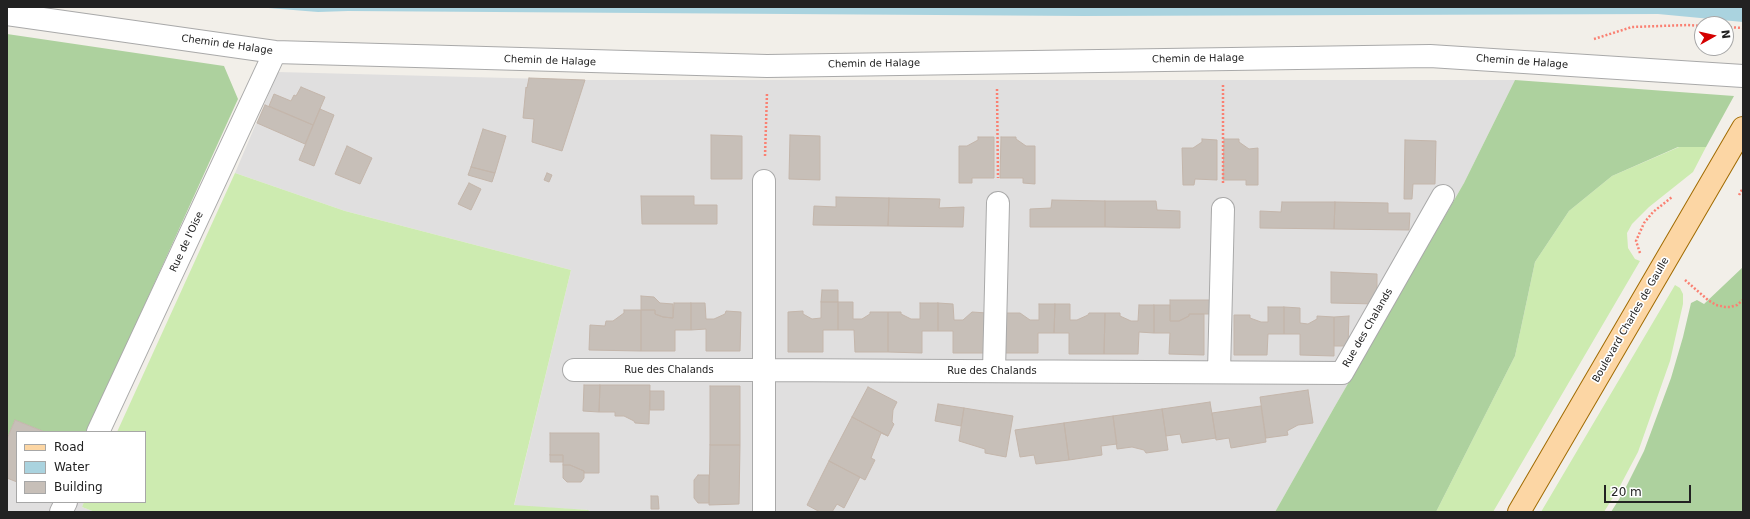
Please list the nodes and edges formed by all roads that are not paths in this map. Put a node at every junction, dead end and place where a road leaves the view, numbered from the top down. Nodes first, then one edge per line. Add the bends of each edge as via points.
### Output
1 (7, 14) edge
2 (275, 52) junction
3 (1743, 76) edge
4 (1740, 134) edge
5 (764, 181) road end
6 (1443, 196) dead end
7 (998, 203) road end
8 (1223, 209) road end
9 (574, 370) dead end
10 (764, 370) junction
11 (994, 371) junction
12 (1219, 372) junction
13 (98, 431) edge
14 (66, 503) edge
15 (61, 512) edge
16 (764, 512) edge
17 (1519, 512) edge

1 - 2 street, Chemin de Halage
2 - 3 street, Chemin de Halage via 767,66 1430,56
2 - 13 street, Rue de l'Oise
4 - 17 main road, Boulevard Charles de Gaulle
5 - 10 street
6 - 12 street, Rue des Chalands via 1342,373
7 - 11 street
8 - 12 street
9 - 10 street, Rue des Chalands
10 - 11 street, Rue des Chalands
10 - 16 street
11 - 12 street, Rue des Chalands
14 - 15 street

